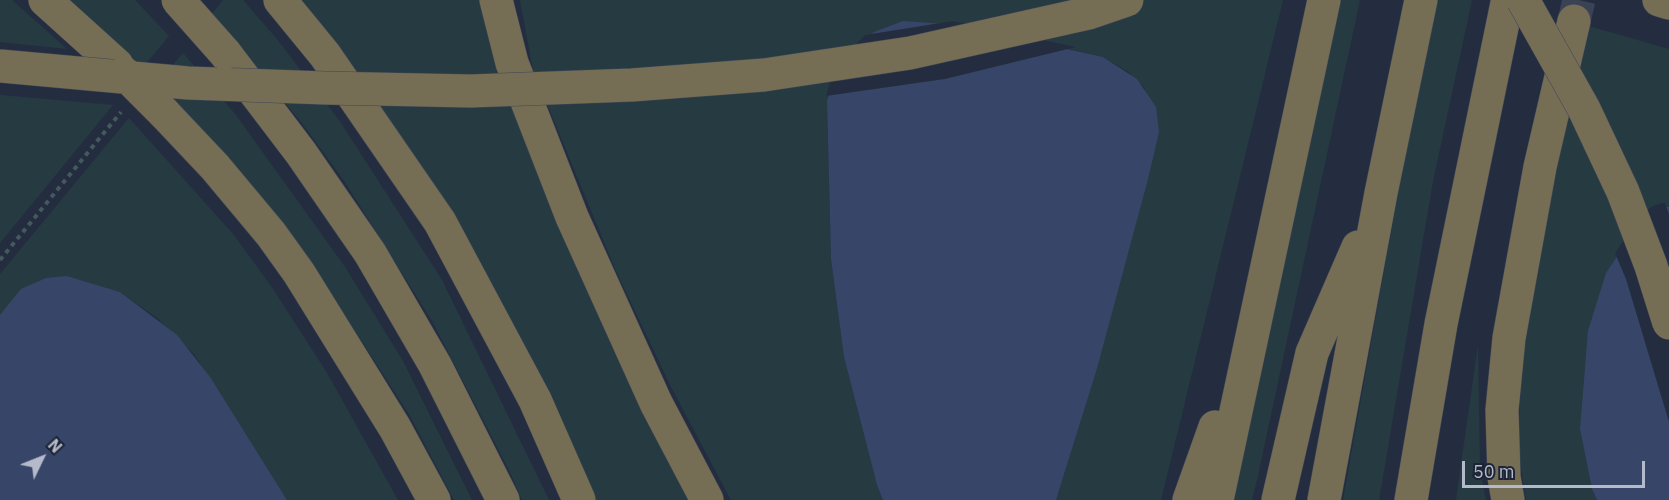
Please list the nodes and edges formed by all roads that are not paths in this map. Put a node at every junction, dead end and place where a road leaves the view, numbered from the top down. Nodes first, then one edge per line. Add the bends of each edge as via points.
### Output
1 (45, 0) edge
2 (177, 0) edge
3 (280, 0) edge
4 (496, 0) edge
5 (1126, 0) edge
6 (1324, 0) edge
7 (1421, 0) edge
8 (1659, 0) edge
9 (1515, 2) edge
10 (1669, 3) edge
11 (1574, 21) tunnel mouth
12 (0, 66) edge
13 (1381, 193) junction
14 (1258, 304) junction
15 (1669, 322) edge
16 (434, 500) edge
17 (503, 500) edge
18 (579, 500) edge
19 (707, 500) edge
20 (1189, 500) edge
21 (1217, 500) edge
22 (1278, 500) edge
23 (1324, 500) edge
24 (1411, 500) edge
25 (1508, 500) edge

1 - 16 highway, bridge via 117,65 236,192 299,273
2 - 17 highway, bridge via 225,53 370,253 435,365
3 - 18 highway via 338,74 440,222 529,389
4 - 19 highway via 512,63 572,217 656,403
5 - 12 highway, bridge via 1089,13 910,53 764,75 632,85 471,91 314,88 188,83
6 - 14 highway
7 - 13 highway
8 - 10 highway
9 - 15 highway, bridge via 1584,109 1623,192
9 - 24 highway via 1441,324
11 - 25 highway via 1540,167 1509,338 1502,410
13 - 22 highway via 1312,353
13 - 23 highway
14 - 20 highway
14 - 21 highway

